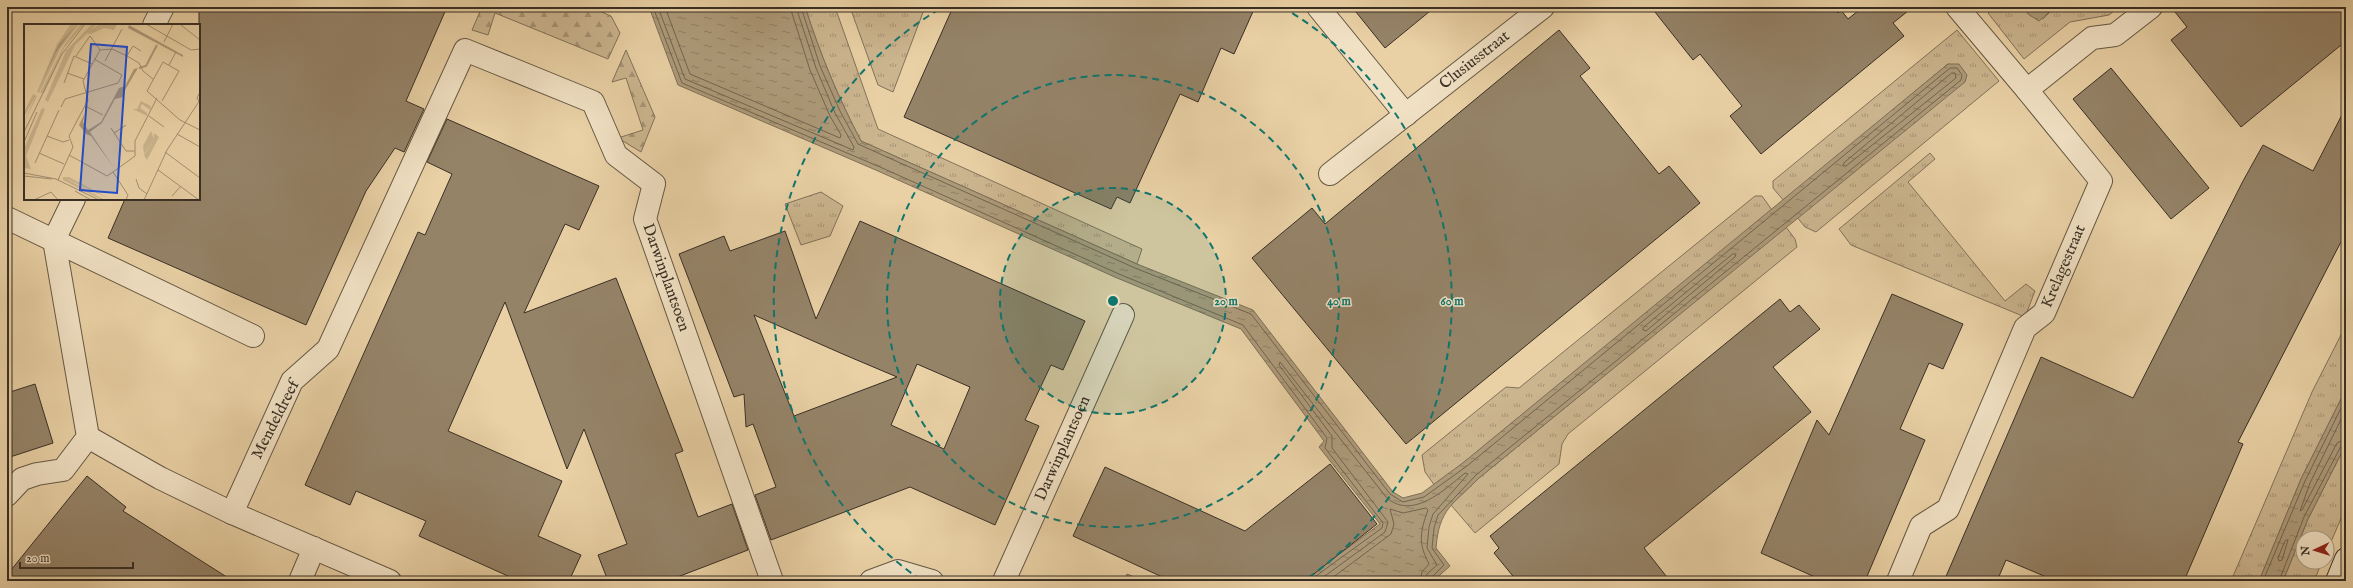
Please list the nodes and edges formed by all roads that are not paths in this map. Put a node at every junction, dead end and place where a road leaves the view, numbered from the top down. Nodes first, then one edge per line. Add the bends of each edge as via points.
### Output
1 (163, 7) edge
2 (1318, 7) edge
3 (1544, 7) edge
4 (1957, 7) edge
5 (2151, 7) edge
6 (154, 24) edge
7 (2026, 90) junction
8 (1406, 115) junction
9 (1330, 174) dead end
10 (74, 200) edge
11 (7, 218) edge
12 (383, 228) joint
13 (54, 240) junction
14 (1122, 315) dead end
15 (253, 336) dead end
16 (88, 437) junction
17 (7, 496) edge
18 (232, 513) junction
19 (314, 548) junction
20 (2346, 559) edge
21 (300, 581) edge
22 (390, 581) edge
23 (772, 581) edge
24 (871, 581) edge
25 (932, 581) edge
26 (1004, 581) edge
27 (1898, 581) edge
28 (2337, 581) edge

1 - 6 street
2 - 8 street
3 - 8 street, Clusiusstraat
4 - 7 street
5 - 7 street via 2115,35 2092,38
7 - 27 street, Krelagestraat via 2101,181 2044,313 2025,328 1948,509 1921,526
8 - 9 street, Clusiusstraat
10 - 13 street
11 - 13 street
12 - 18 street, Mendeldreef via 328,349 292,381
12 - 23 street, Darwinplantsoen via 465,50 593,102 616,155 654,184 645,219
13 - 15 street
13 - 16 street
14 - 26 street, Darwinplantsoen
16 - 17 street via 63,470 22,478
16 - 18 street via 160,478
18 - 19 street
19 - 21 street
19 - 22 street
20 - 28 street
24 - 25 street via 898,571

